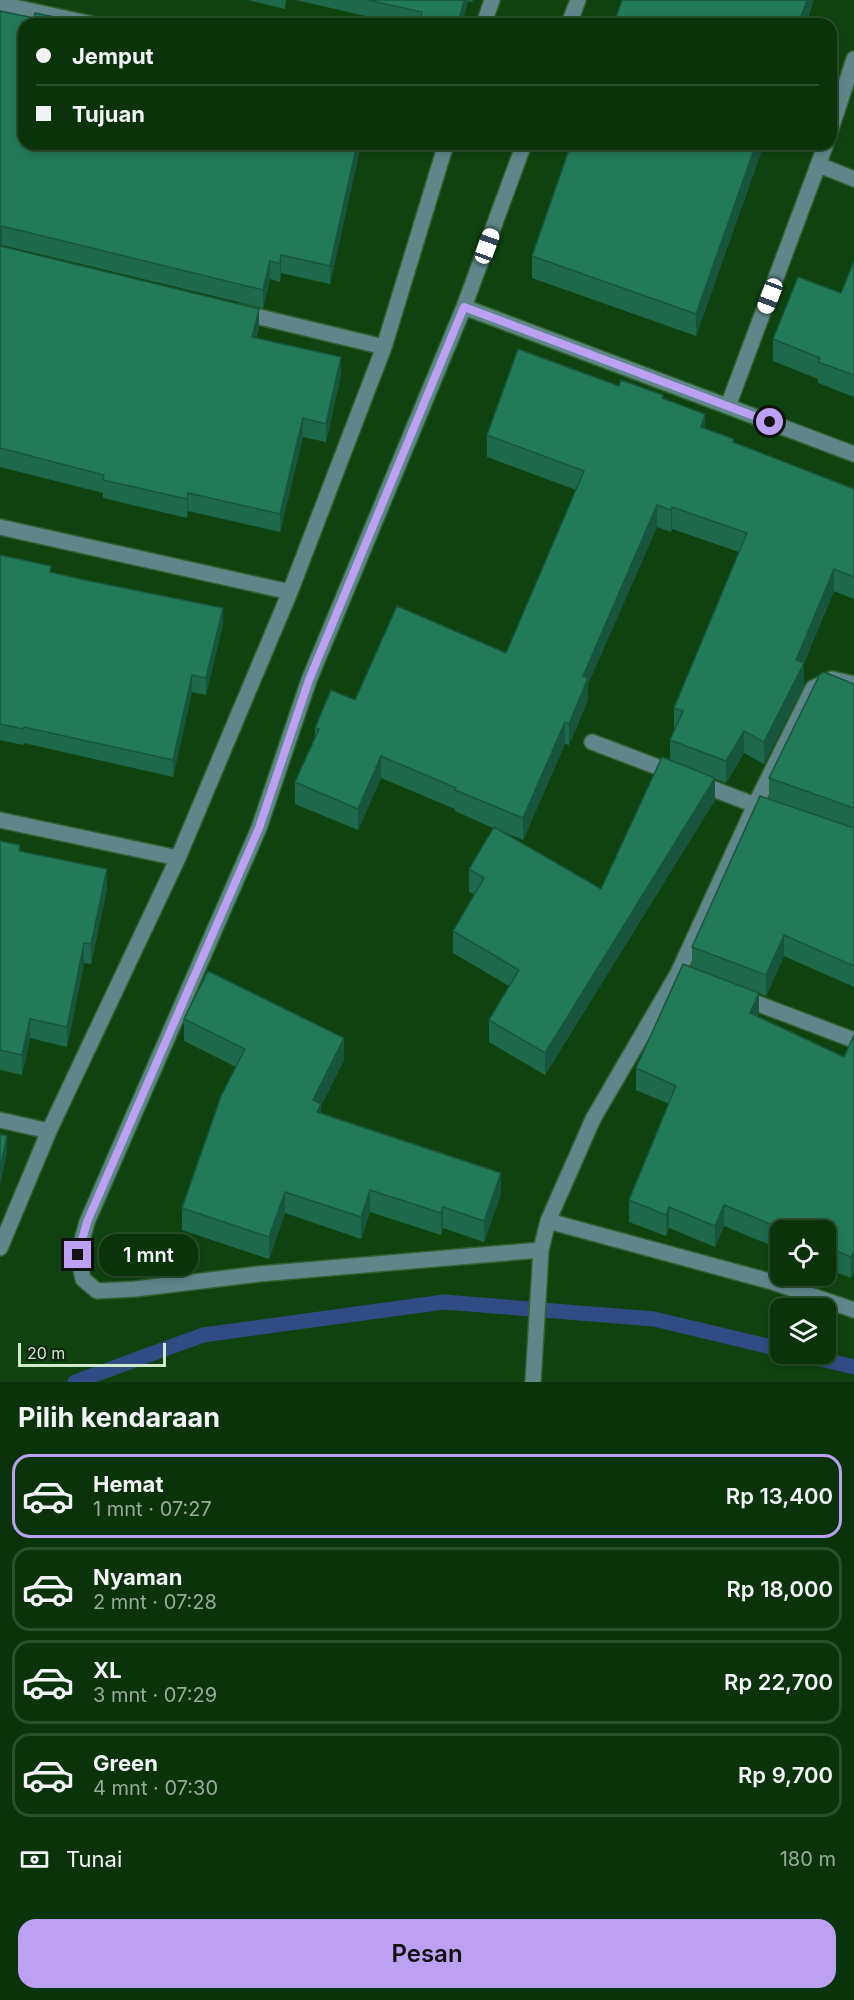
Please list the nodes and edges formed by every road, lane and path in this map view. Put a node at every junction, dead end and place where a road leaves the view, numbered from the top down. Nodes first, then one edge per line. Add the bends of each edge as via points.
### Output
1 (492, 0) edge
2 (578, 0) edge
3 (0, 4) edge
4 (64, 18) edge
5 (486, 18) edge
6 (571, 18) edge
7 (854, 60) edge
8 (837, 111) edge
9 (444, 150) edge
10 (522, 150) edge
11 (824, 150) edge
12 (819, 165) junction
13 (854, 179) edge
14 (464, 307) junction
15 (221, 308) edge
16 (384, 347) junction
17 (728, 406) junction
18 (854, 454) edge
19 (0, 527) edge
20 (290, 592) junction
21 (854, 684) edge
22 (592, 742) dead end
23 (755, 805) junction
24 (788, 816) edge
25 (0, 820) edge
26 (178, 858) junction
27 (731, 993) edge
28 (854, 1041) edge
29 (0, 1120) edge
30 (49, 1131) junction
31 (548, 1221) junction
32 (0, 1248) edge
33 (541, 1250) junction
34 (854, 1310) edge
35 (533, 1382) edge

1 - 5 street
2 - 6 street
3 - 4 street
7 - 8 street
9 - 16 street
10 - 14 street
11 - 12 street
12 - 13 street
12 - 17 street
14 - 17 street
14 - 33 street via 309,680 259,828 87,1222 78,1255 83,1279 97,1291
15 - 16 street
16 - 20 street
17 - 18 street
19 - 20 street
20 - 26 street
21 - 23 street via 832,680 813,688
22 - 23 street
23 - 24 street
23 - 31 street via 684,975 593,1119
25 - 26 street
26 - 30 street
27 - 28 street
29 - 30 street
30 - 32 street
31 - 33 street
31 - 34 street via 769,1281
33 - 35 street

